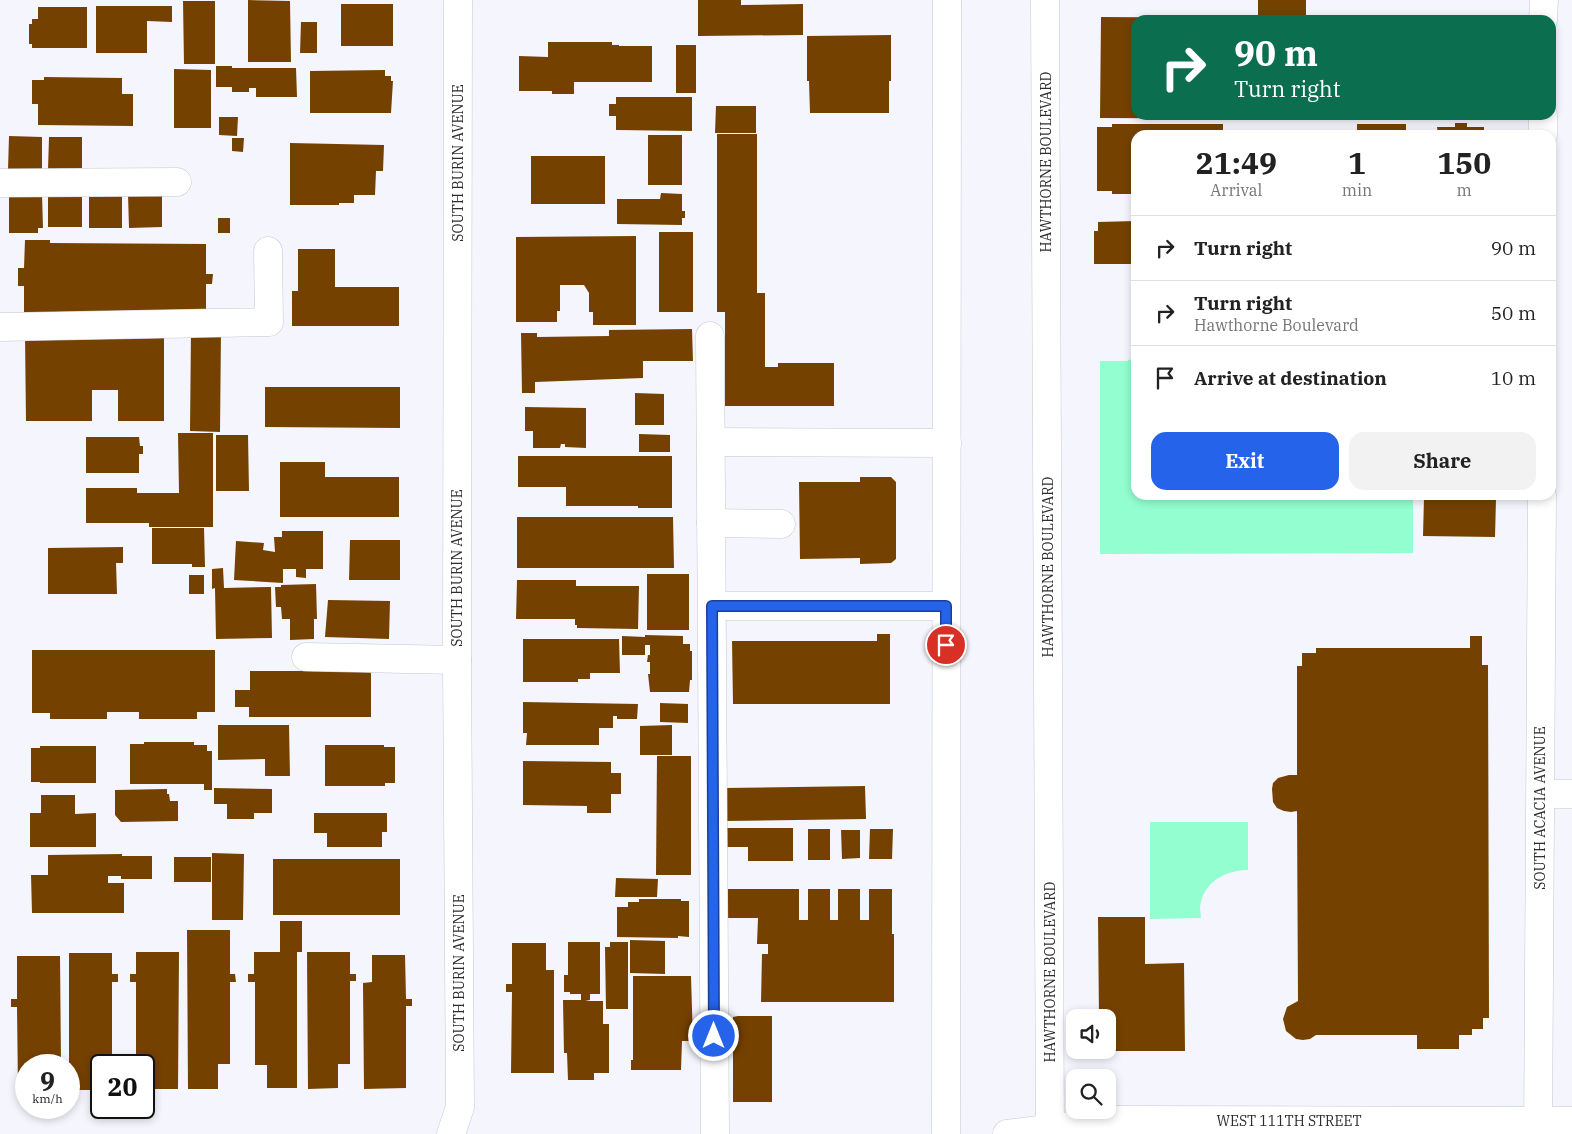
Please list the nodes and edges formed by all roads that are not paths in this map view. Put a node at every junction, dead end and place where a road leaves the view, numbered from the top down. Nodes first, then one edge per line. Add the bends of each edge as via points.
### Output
1 (458, 0) edge
2 (947, 0) edge
3 (1045, 0) edge
4 (1544, 0) edge
5 (1543, 15) edge
6 (177, 182) dead end
7 (0, 183) edge
8 (268, 252) dead end
9 (0, 327) edge
10 (710, 336) dead end
11 (711, 442) junction
12 (947, 443) junction
13 (1542, 500) edge
14 (711, 523) junction
15 (780, 524) dead end
16 (712, 606) junction
17 (946, 606) junction
18 (306, 657) dead end
19 (457, 660) junction
20 (1541, 794) junction
21 (1572, 794) edge
22 (1572, 1121) edge
23 (1538, 1127) edge
24 (1050, 1131) edge
25 (451, 1134) edge
26 (715, 1134) edge
27 (946, 1134) edge
28 (1007, 1134) edge

1 - 19 street, SOUTH BURIN AVENUE
2 - 12 street
3 - 24 street, HAWTHORNE BOULEVARD
4 - 5 street
6 - 7 street
8 - 9 street via 269,322
10 - 11 street
11 - 12 street
11 - 14 street
12 - 17 street
13 - 20 street, SOUTH ACACIA AVENUE
14 - 15 street
14 - 16 street
16 - 17 street
16 - 26 street
17 - 27 street
18 - 19 street
19 - 25 street, SOUTH BURIN AVENUE via 460,1107
20 - 21 street
20 - 23 street, SOUTH ACACIA AVENUE
22 - 23 street, WEST 111TH STREET
23 - 24 street, WEST 111TH STREET via 1117,1120
24 - 28 street, WEST 111TH STREET

